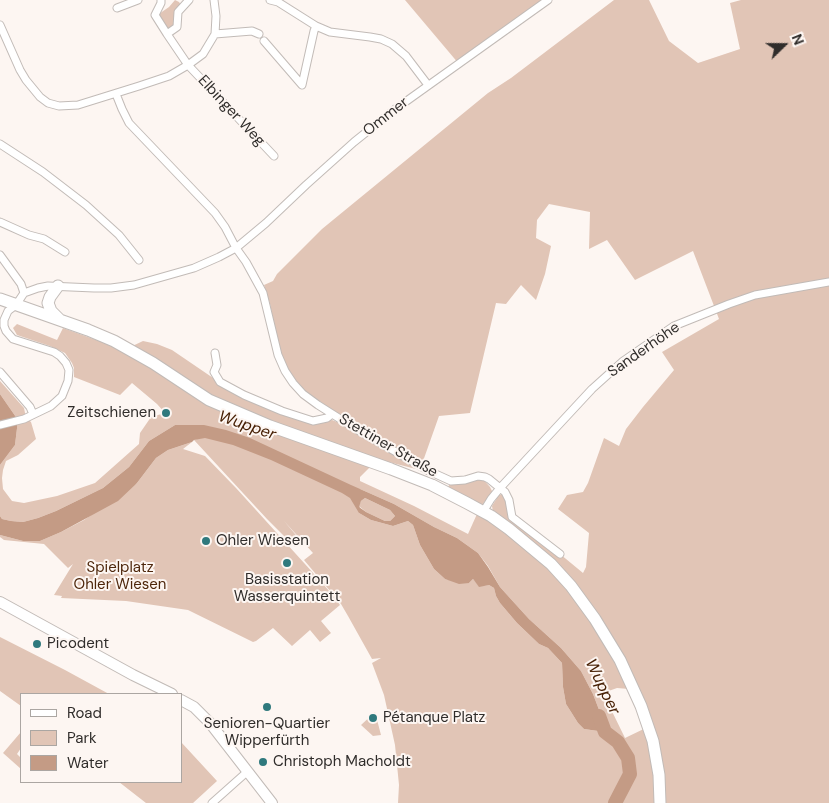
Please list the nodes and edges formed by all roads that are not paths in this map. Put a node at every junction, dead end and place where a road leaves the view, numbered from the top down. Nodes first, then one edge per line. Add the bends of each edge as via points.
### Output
1 (138, 0) edge
2 (161, 0) edge
3 (189, 0) edge
4 (214, 0) edge
5 (270, 0) edge
6 (548, 0) edge
7 (117, 8) dead end
8 (0, 25) edge
9 (316, 26) junction
10 (167, 34) junction
11 (215, 34) junction
12 (259, 34) dead end
13 (264, 41) dead end
14 (188, 65) junction
15 (428, 85) junction
16 (116, 94) junction
17 (0, 144) edge
18 (274, 156) dead end
19 (0, 222) edge
20 (236, 248) junction
21 (65, 252) dead end
22 (0, 255) edge
23 (139, 260) dead end
24 (829, 282) edge
25 (58, 286) junction
26 (24, 293) junction
27 (0, 299) edge
28 (12, 308) junction
29 (61, 320) junction
30 (215, 353) dead end
31 (0, 372) edge
32 (33, 414) junction
33 (332, 414) junction
34 (0, 425) edge
35 (500, 488) junction
36 (483, 512) junction
37 (560, 554) dead end
38 (0, 602) edge
39 (170, 693) edge
40 (182, 701) edge
41 (248, 771) junction
42 (212, 803) edge
43 (272, 803) edge
44 (660, 803) edge

1 - 7 street
2 - 10 street, Elbinger Weg via 155,15
3 - 10 street via 178,12 177,26
4 - 11 street
5 - 9 street
6 - 15 street, Ommer
8 - 16 street via 26,80 48,103 78,105
9 - 13 street via 302,85
9 - 15 street via 330,32 370,37 392,44 406,56
10 - 14 street, Elbinger Weg
11 - 12 street via 252,31
11 - 14 street via 203,54
14 - 16 street via 169,76
14 - 18 street, Elbinger Weg
15 - 20 street, Ommer via 354,142
16 - 20 street, Stettiner Straße via 129,123 215,213
17 - 23 street via 43,172 104,220
19 - 21 street via 29,236 44,239
20 - 25 street, Ommer via 194,268 134,285 111,288
20 - 33 street, Stettiner Straße via 263,293 285,371 303,394
22 - 26 street
24 - 35 street, Sanderhöhe via 755,296 674,326 622,362 592,389
25 - 26 street, Ommer
25 - 29 main road via 48,303
26 - 28 street
27 - 28 main road
28 - 29 main road
28 - 32 street via 4,320 7,334 12,339 58,354 68,367 68,381 62,396 51,406
29 - 36 main road via 114,341 209,400 270,426 398,471
30 - 33 street, Stettiner Straße via 217,365 214,372 220,382 244,396 313,421
31 - 32 street
32 - 34 street
33 - 35 street, Stettiner Straße via 439,476 455,481 485,477
35 - 36 street
35 - 37 street via 510,500 512,517
36 - 44 main road via 519,536 551,564 601,627 647,721 657,758
38 - 39 main road
40 - 41 main road via 206,718
41 - 42 street
41 - 43 main road

